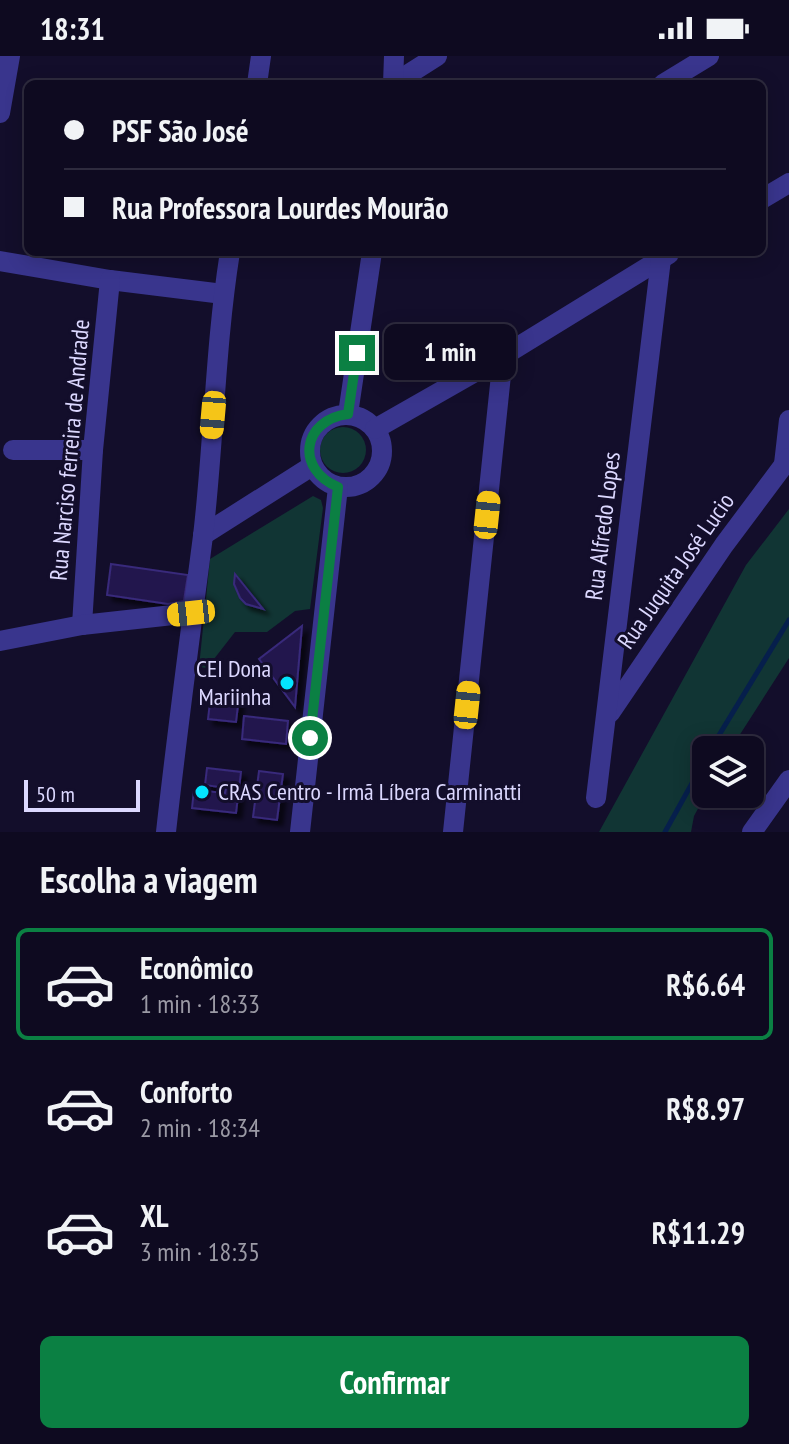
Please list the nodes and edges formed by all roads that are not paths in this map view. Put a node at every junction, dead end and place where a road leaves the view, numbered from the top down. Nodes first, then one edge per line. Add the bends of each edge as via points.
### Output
1 (10, 56) edge
2 (261, 56) edge
3 (394, 56) edge
4 (437, 56) edge
5 (709, 56) edge
6 (258, 80) edge
7 (393, 80) edge
8 (399, 80) edge
9 (670, 80) edge
10 (0, 113) edge
11 (789, 183) edge
12 (766, 197) edge
13 (229, 256) edge
14 (377, 256) edge
15 (664, 256) edge
16 (666, 256) edge
17 (0, 261) edge
18 (110, 280) junction
19 (223, 294) junction
20 (503, 356) junction
21 (348, 414) junction
22 (789, 420) edge
23 (375, 429) junction
24 (13, 450) dead end
25 (93, 450) junction
26 (787, 461) edge
27 (312, 466) junction
28 (338, 487) junction
29 (203, 535) junction
30 (191, 613) junction
31 (82, 625) junction
32 (0, 641) edge
33 (608, 716) junction
34 (789, 780) edge
35 (596, 798) dead end
36 (166, 832) edge
37 (300, 832) edge
38 (453, 832) edge
39 (752, 832) edge

1 - 10 street
2 - 6 street
3 - 7 street
4 - 8 street
5 - 9 street
11 - 12 street
13 - 19 street
14 - 21 street
15 - 20 street
16 - 33 street, Rua Alfredo Lopes
17 - 18 street
18 - 19 street
18 - 25 street, Rua Narciso ferreira de Andrade
19 - 29 street
20 - 23 street
20 - 38 street
21 - 23 street
21 - 27 street via 324,421 315,430
22 - 26 street
23 - 28 street via 382,453 372,476
24 - 25 street
25 - 31 street, Rua Narciso ferreira de Andrade
26 - 33 street, Rua Juquita José Lucio
27 - 28 street
27 - 29 street
28 - 37 street
29 - 30 street
30 - 31 street
30 - 36 street
31 - 32 street
33 - 35 street, Rua Alfredo Lopes
34 - 39 street

